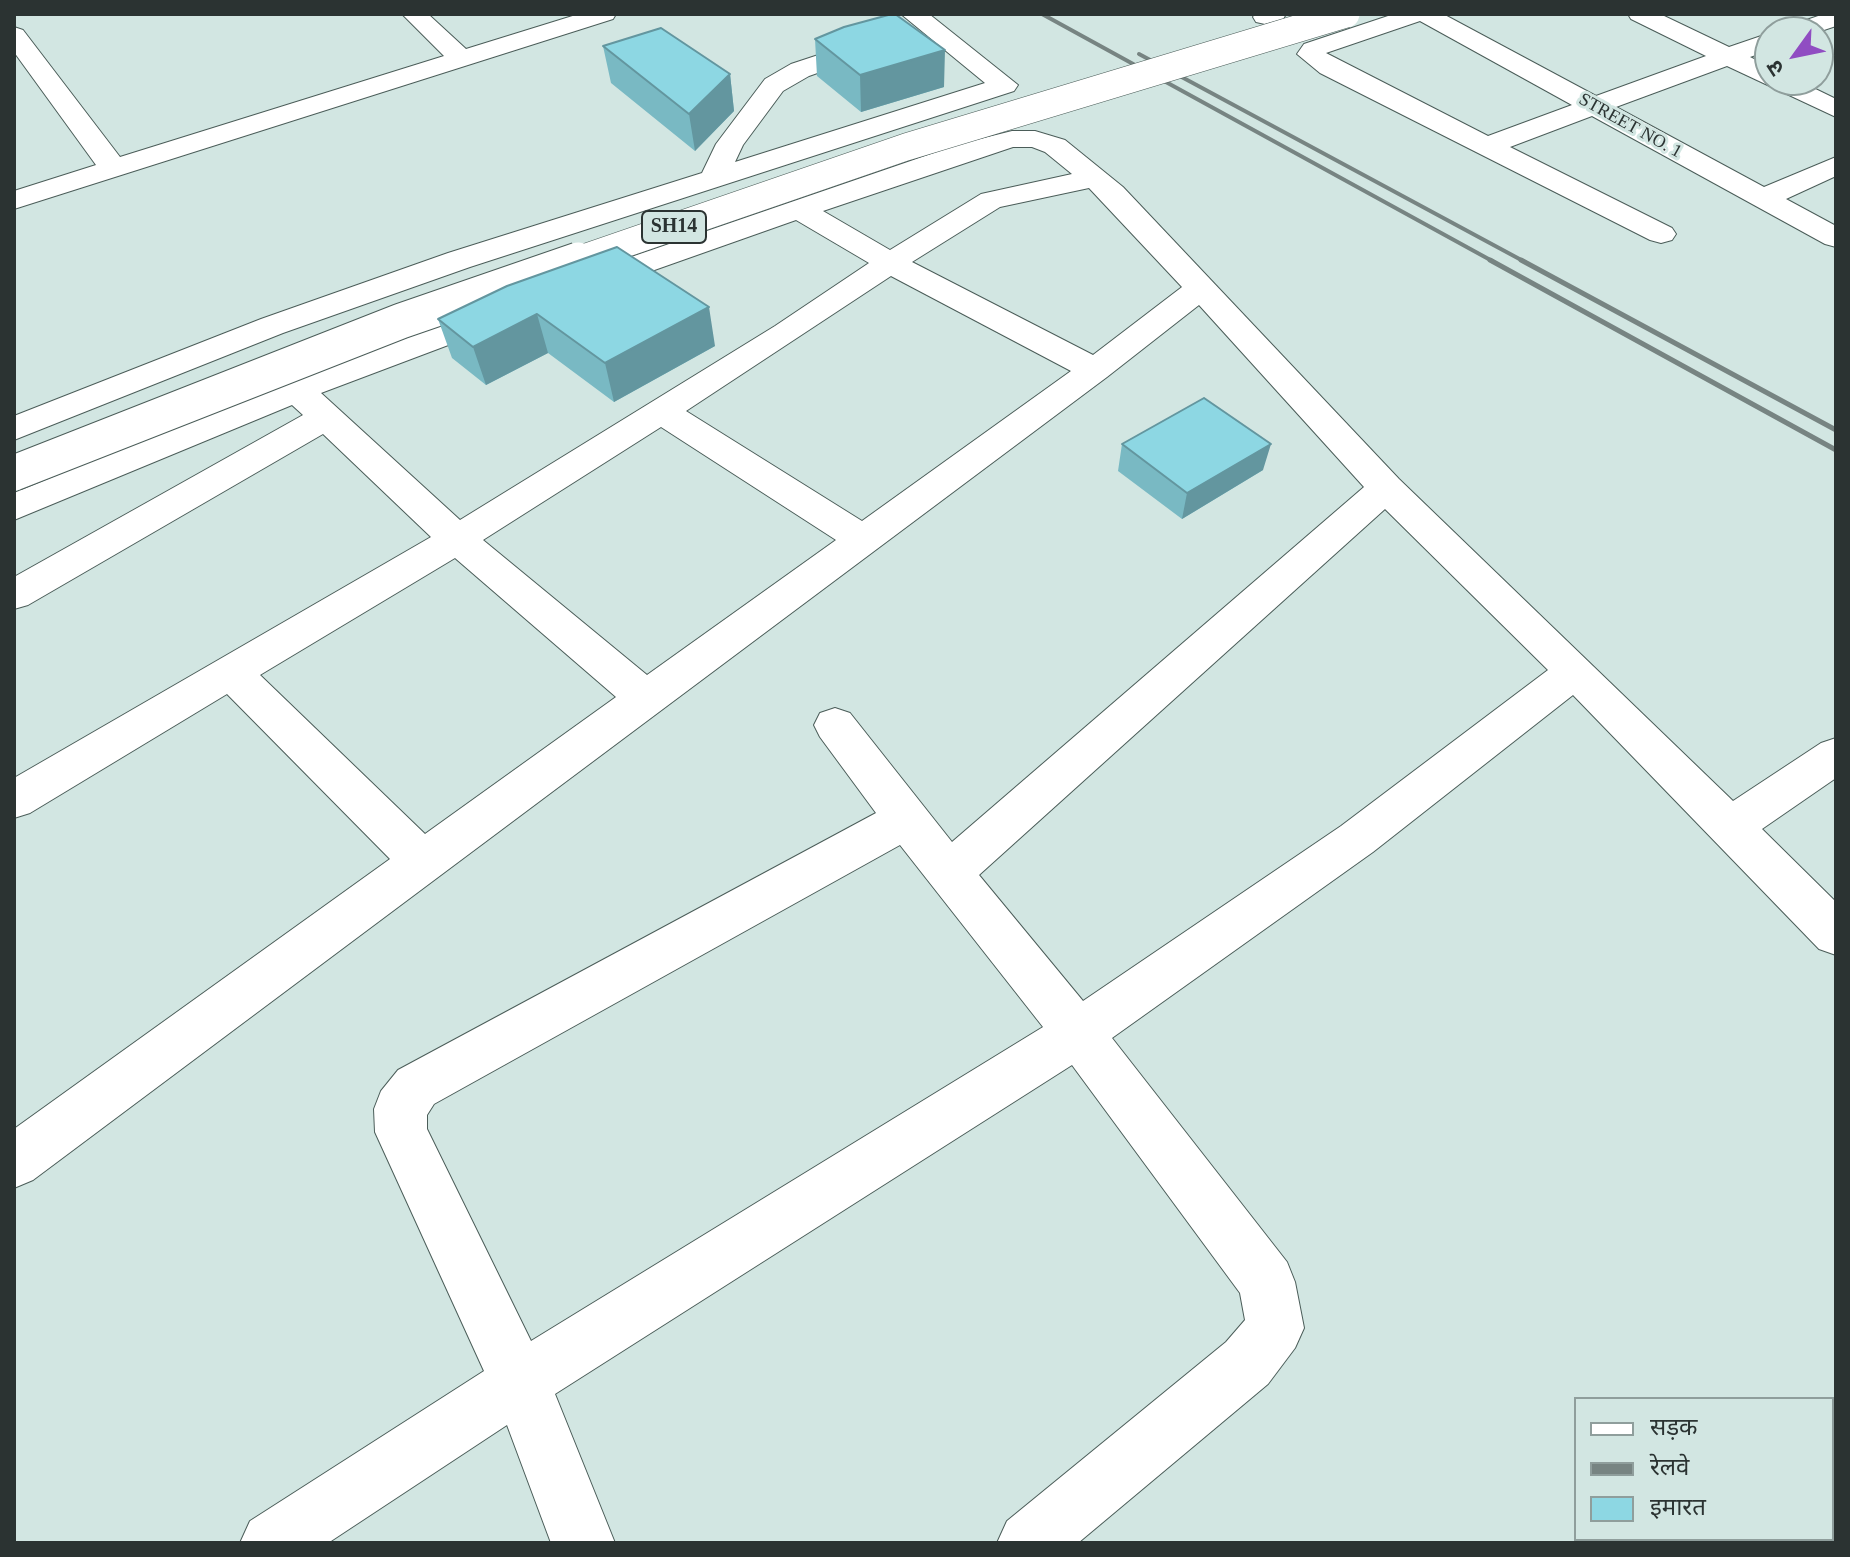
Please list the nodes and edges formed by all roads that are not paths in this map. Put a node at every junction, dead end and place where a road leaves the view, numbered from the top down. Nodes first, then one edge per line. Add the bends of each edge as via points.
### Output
1 (414, 14) edge
2 (1346, 14) edge
3 (1418, 14) edge
4 (1425, 14) edge
5 (1640, 14) edge
6 (586, 16) edge
7 (911, 30) edge
8 (14, 35) edge
9 (1754, 46) edge
10 (1726, 56) junction
11 (459, 57) junction
12 (1754, 69) edge
13 (1005, 85) junction
14 (1809, 96) edge
15 (1596, 107) junction
16 (1836, 109) edge
17 (1035, 139) junction
18 (1486, 146) junction
19 (1836, 166) edge
20 (113, 168) junction
21 (1095, 178) junction
22 (713, 179) junction
23 (1763, 198) junction
24 (14, 200) edge
25 (798, 209) junction
26 (1661, 234) dead end
27 (1836, 238) edge
28 (890, 263) junction
29 (1202, 287) junction
30 (1095, 370) junction
31 (297, 390) junction
32 (661, 411) junction
33 (326, 417) junction
34 (14, 429) edge
35 (14, 473) edge
36 (1386, 488) junction
37 (14, 507) edge
38 (457, 539) junction
39 (864, 540) junction
40 (14, 595) edge
41 (1575, 671) junction
42 (231, 672) junction
43 (644, 697) junction
44 (835, 725) dead end
45 (1836, 755) edge
46 (14, 800) edge
47 (906, 819) junction
48 (1731, 826) junction
49 (422, 861) junction
50 (949, 873) junction
51 (1836, 934) edge
52 (1078, 1033) junction
53 (14, 1161) edge
54 (520, 1382) junction
55 (272, 1543) edge
56 (583, 1543) edge
57 (1029, 1543) edge

1 - 11 street
2 - 35 street, SH14, bridge via 876,157 401,321
3 - 18 street via 1310,54
4 - 15 street, STREET NO. 1
5 - 10 street
6 - 11 street
7 - 13 street
7 - 22 street via 800,70 774,85 730,144
8 - 20 street
9 - 10 street
10 - 12 street
10 - 15 street
11 - 20 street
13 - 17 street
13 - 22 street
14 - 16 street
15 - 18 street
15 - 23 street, STREET NO. 1
17 - 21 street via 1055,146
17 - 25 street via 970,150
18 - 26 street
19 - 23 street
20 - 24 street
21 - 28 street via 991,200
21 - 29 street
22 - 34 street via 272,326
23 - 27 street, STREET NO. 1
25 - 28 street
25 - 31 street
28 - 30 street
28 - 32 street
29 - 30 street
29 - 36 street
30 - 39 street
31 - 33 street
31 - 37 street
32 - 38 street
32 - 39 street
33 - 38 street
33 - 40 street
36 - 41 street
36 - 50 street
38 - 42 street
38 - 43 street
39 - 43 street
41 - 48 street
41 - 52 street via 1357,839
42 - 46 street
42 - 49 street
43 - 49 street
44 - 47 street
45 - 48 street
47 - 50 street
47 - 54 street via 416,1087 400,1109 401,1132
48 - 51 street
49 - 53 street
50 - 52 street
52 - 54 street
52 - 57 street via 1267,1282 1275,1328 1247,1363
54 - 55 street
54 - 56 street

